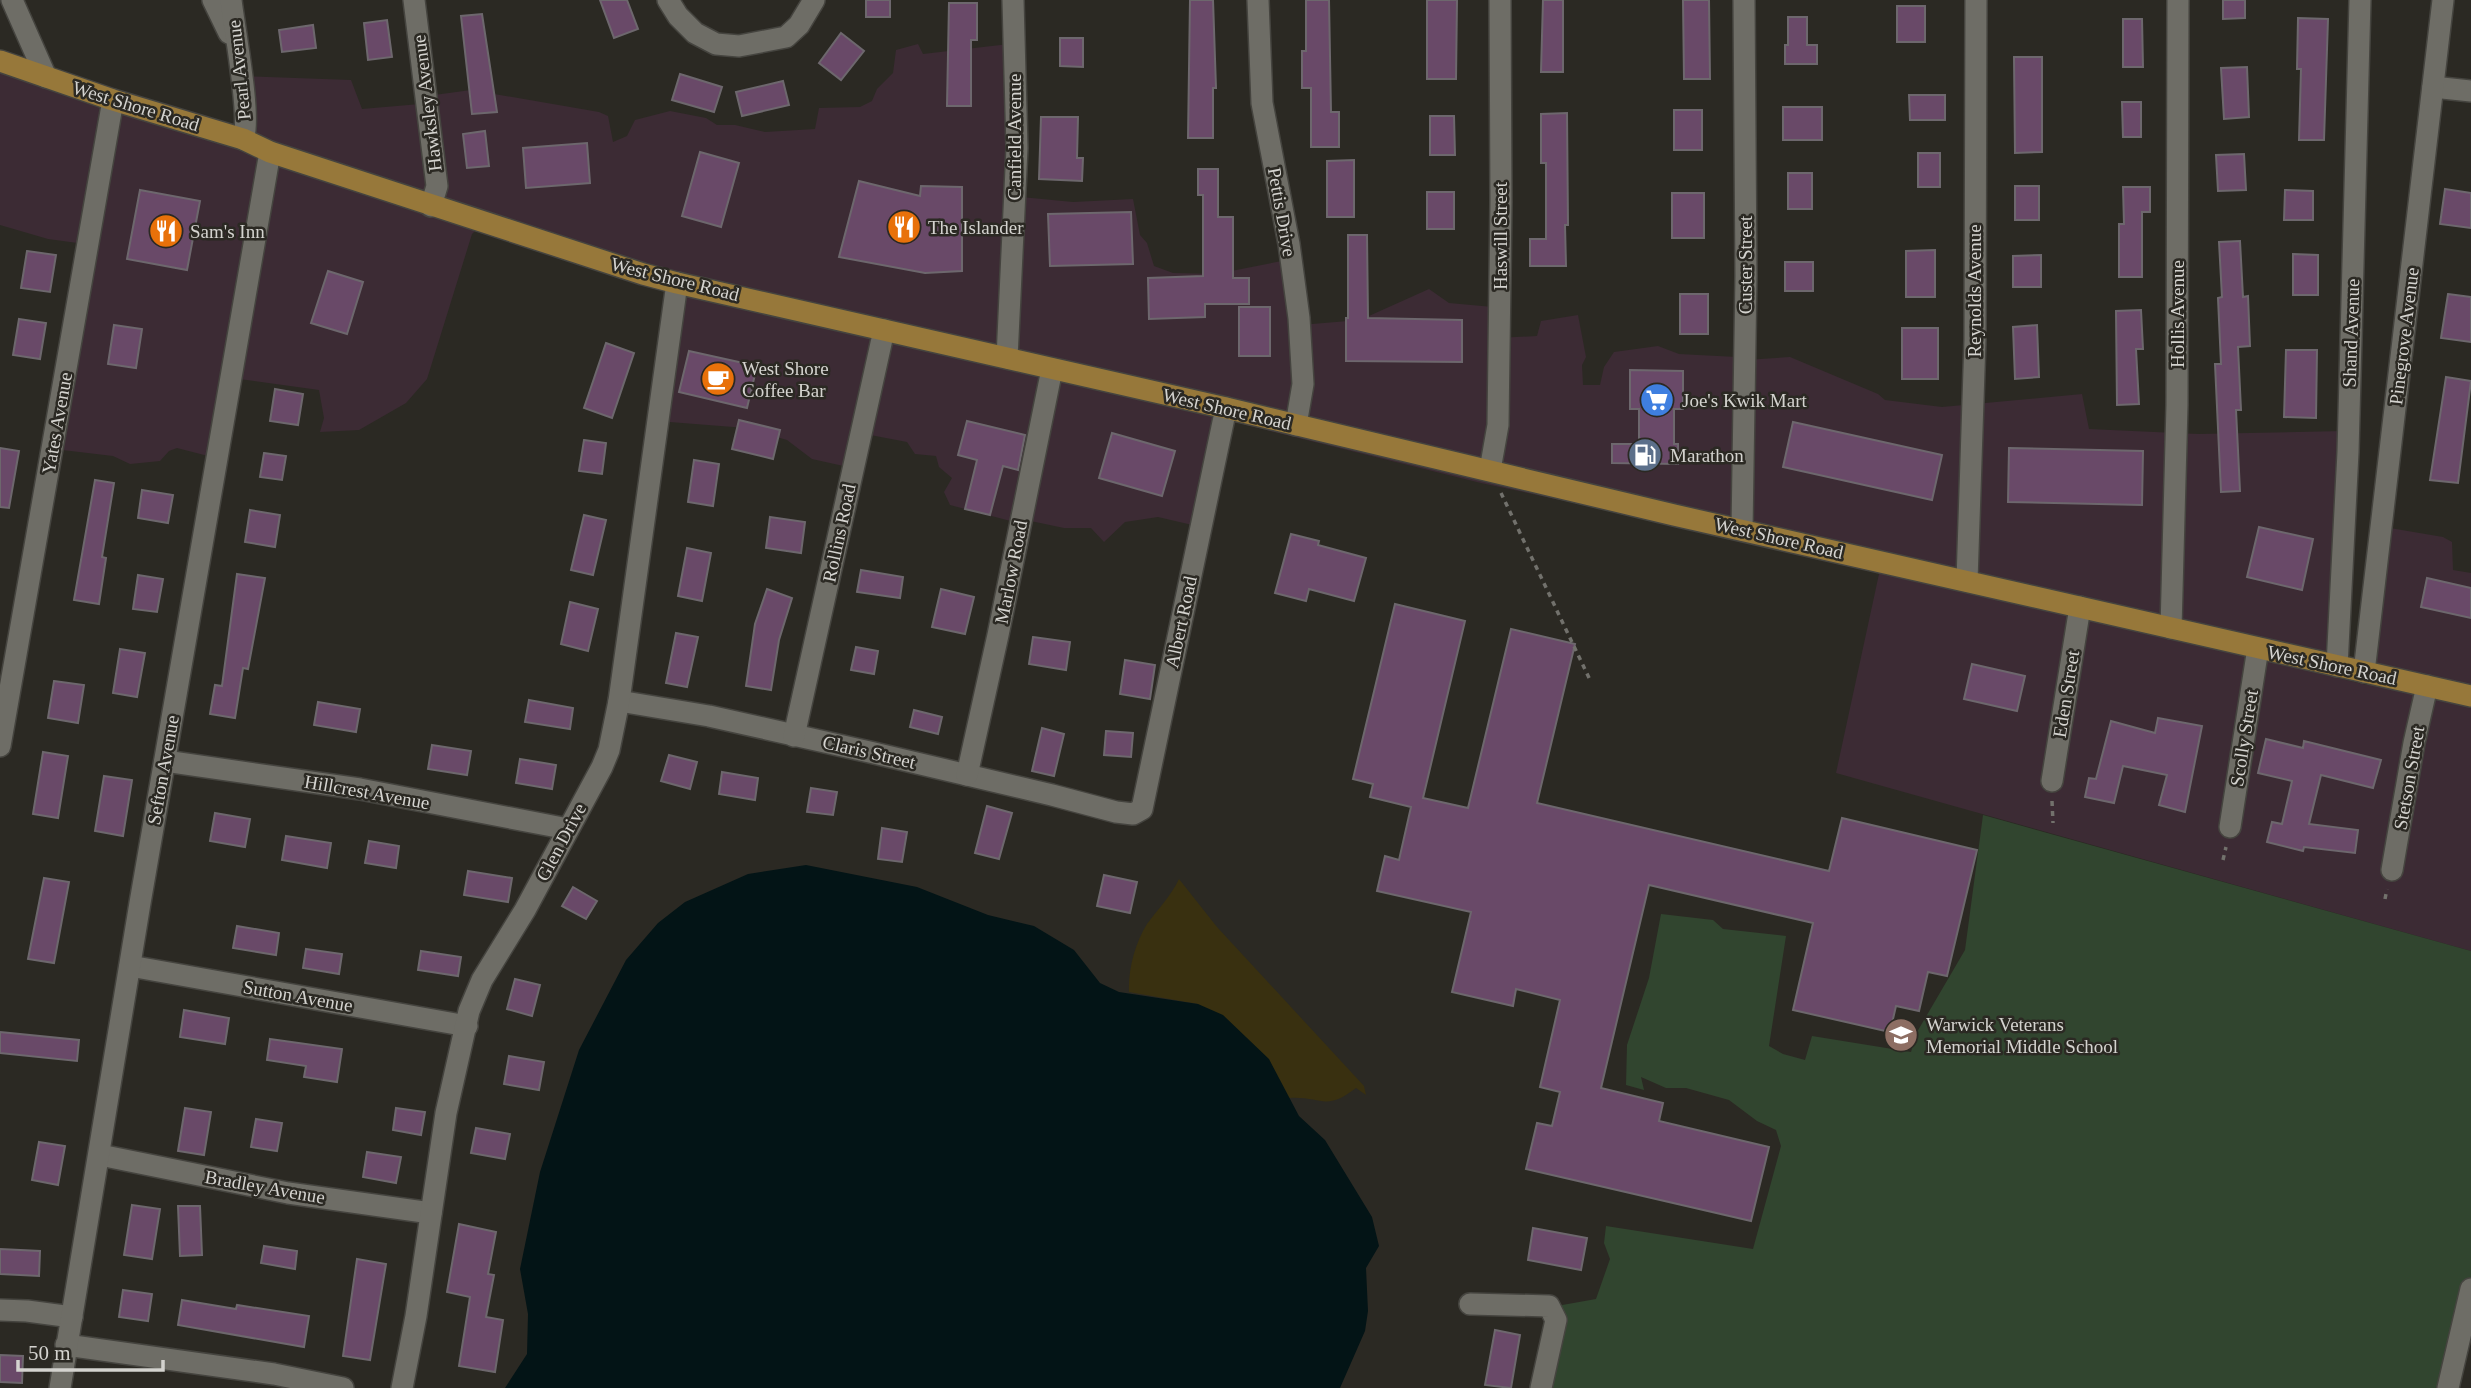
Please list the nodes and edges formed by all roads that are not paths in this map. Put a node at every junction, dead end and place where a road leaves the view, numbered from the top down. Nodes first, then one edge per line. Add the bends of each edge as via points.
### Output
1 (12, 0) edge
2 (213, 0) edge
3 (231, 0) edge
4 (414, 0) edge
5 (668, 0) edge
6 (814, 0) edge
7 (1013, 0) edge
8 (1258, 0) edge
9 (1500, 0) edge
10 (1744, 0) edge
11 (1976, 0) edge
12 (2178, 0) edge
13 (2361, 0) edge
14 (2443, 0) edge
15 (236, 47) junction
16 (0, 61) edge
17 (46, 78) junction
18 (2433, 87) junction
19 (2471, 91) edge
20 (113, 100) junction
21 (243, 139) junction
22 (270, 152) junction
23 (431, 206) junction
24 (677, 283) junction
25 (884, 330) junction
26 (1007, 358) junction
27 (1052, 369) junction
28 (1226, 408) junction
29 (1296, 425) junction
30 (1490, 470) junction
31 (1742, 530) junction
32 (1967, 581) junction
33 (2080, 607) junction
34 (2171, 628) junction
35 (2258, 648) junction
36 (2337, 666) junction
37 (2364, 672) junction
38 (2427, 686) junction
39 (2471, 696) edge
40 (619, 701) junction
41 (794, 736) junction
42 (0, 747) edge
43 (165, 761) junction
44 (967, 775) junction
45 (2052, 781) dead end
46 (1116, 812) joint
47 (2230, 827) dead end
48 (568, 829) junction
49 (2392, 870) dead end
50 (130, 966) junction
51 (467, 1026) junction
52 (100, 1155) junction
53 (431, 1213) junction
54 (2471, 1289) edge
55 (1471, 1304) dead end
56 (0, 1310) edge
57 (72, 1317) junction
58 (66, 1345) junction
59 (60, 1388) edge
60 (343, 1388) edge
61 (402, 1388) edge
62 (1541, 1388) edge
63 (2448, 1388) edge

1 - 17 street
2 - 15 street
3 - 15 street, Pearl Avenue
4 - 23 street, Hawksley Avenue via 437,186
5 - 6 street via 695,33 716,44 738,46 786,37
7 - 26 street, Canfield Avenue via 1017,148
8 - 29 street, Pettis Drive via 1262,103 1299,318 1303,384
9 - 30 street, Haswill Street via 1498,425
10 - 31 street, Custer Street
11 - 32 street, Reynolds Avenue via 1975,340
12 - 34 street, Hollis Avenue via 2177,405
13 - 36 street, Shand Avenue
14 - 18 street, Pinegrove Avenue
15 - 21 street, Pearl Avenue via 245,103
16 - 17 main road, West Shore Road
17 - 20 main road, West Shore Road
18 - 19 street
18 - 37 street, Pinegrove Avenue
20 - 21 main road, West Shore Road
20 - 42 street, Yates Avenue
21 - 22 main road, West Shore Road
22 - 23 main road, West Shore Road
22 - 43 street, Sefton Avenue
23 - 24 main road, West Shore Road
24 - 25 main road, West Shore Road
24 - 40 street, Glen Drive
25 - 26 main road, West Shore Road
25 - 41 street, Rollins Road
26 - 27 main road, West Shore Road
27 - 28 main road, West Shore Road
27 - 44 street, Marlow Road
28 - 29 main road, West Shore Road
28 - 46 street, Albert Road via 1142,809 1133,814
29 - 30 main road, West Shore Road
30 - 31 main road, West Shore Road
31 - 32 main road, West Shore Road
32 - 33 main road, West Shore Road
33 - 34 main road, West Shore Road
33 - 45 street, Eden Street
34 - 35 main road, West Shore Road
35 - 36 main road, West Shore Road
35 - 47 street, Scolly Street
36 - 37 main road, West Shore Road
37 - 38 main road, West Shore Road
38 - 39 main road, West Shore Road
38 - 49 street, Stetson Street
40 - 41 street, Claris Street
40 - 48 street, Glen Drive via 610,750
41 - 44 street, Claris Street
43 - 48 street, Hillcrest Avenue via 360,789
43 - 50 street, Sefton Avenue
44 - 46 street, Claris Street
48 - 51 street, Glen Drive via 482,980
50 - 51 street, Sutton Avenue
50 - 52 street, Sefton Avenue
51 - 53 street, Glen Drive via 448,1103
52 - 53 street, Bradley Avenue via 289,1193
52 - 57 street, Sefton Avenue
53 - 61 street, Glen Drive
54 - 63 street
55 - 62 street via 1549,1306 1556,1320
56 - 57 street
57 - 58 street, Sefton Avenue
58 - 59 street, Sefton Avenue
58 - 60 street

